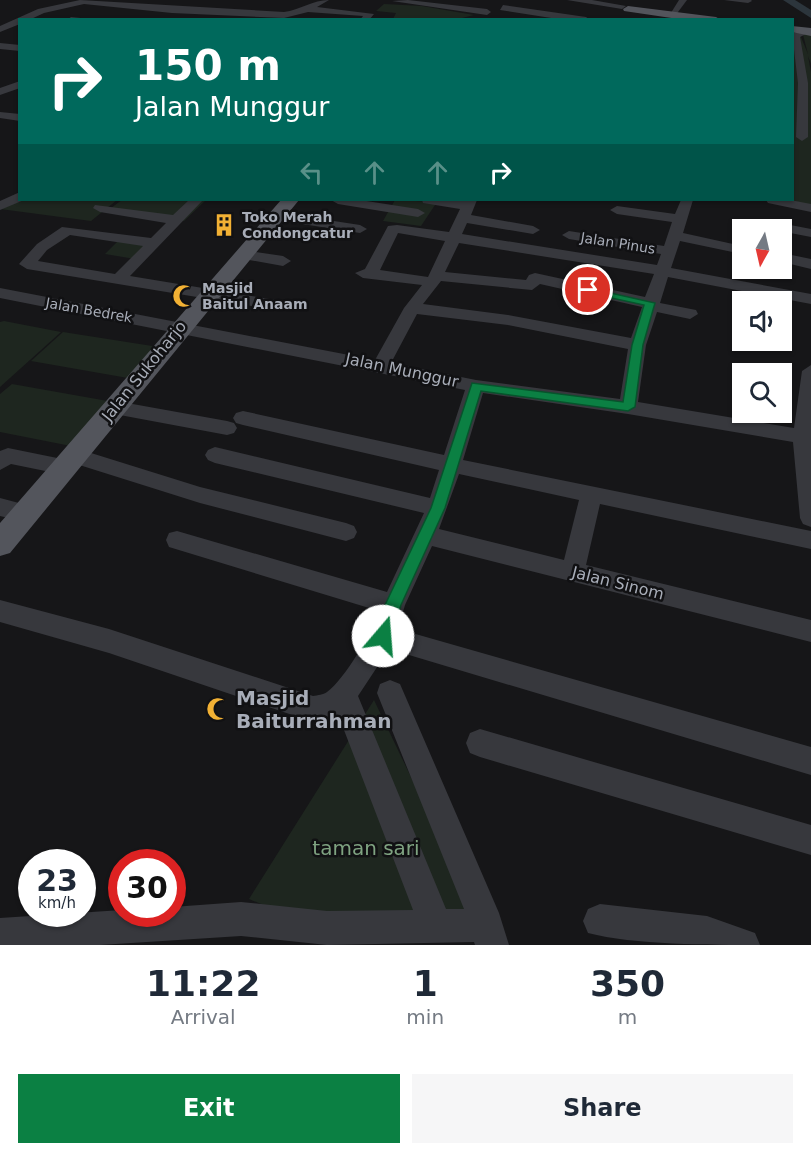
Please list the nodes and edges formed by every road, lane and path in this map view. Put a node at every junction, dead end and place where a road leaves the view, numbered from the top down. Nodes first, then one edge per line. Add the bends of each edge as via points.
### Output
1 (325, 0) edge
2 (422, 0) edge
3 (530, 0) edge
4 (571, 0) edge
5 (683, 0) edge
6 (89, 1) edge
7 (396, 1) edge
8 (731, 1) edge
9 (748, 1) edge
10 (102, 4) junction
11 (293, 4) dead end
12 (624, 6) edge
13 (139, 8) junction
14 (310, 8) junction
15 (500, 8) junction
16 (214, 12) junction
17 (487, 12) junction
18 (732, 12) dead end
19 (129, 14) dead end
20 (672, 14) junction
21 (290, 15) junction
22 (261, 17) edge
23 (25, 18) edge
24 (75, 18) edge
25 (208, 18) edge
26 (300, 18) edge
27 (366, 18) edge
28 (472, 18) edge
29 (571, 18) edge
30 (701, 18) edge
31 (799, 29) edge
32 (0, 46) edge
33 (18, 48) edge
34 (802, 59) edge
35 (807, 83) edge
36 (18, 85) edge
37 (0, 92) edge
38 (807, 107) edge
39 (0, 115) edge
40 (18, 118) edge
41 (802, 137) edge
42 (0, 192) edge
43 (18, 196) edge
44 (18, 197) edge
45 (195, 201) edge
46 (344, 201) edge
47 (433, 201) edge
48 (687, 201) edge
49 (780, 201) edge
50 (0, 206) edge
51 (100, 208) dead end
52 (283, 208) edge
53 (466, 208) edge
54 (811, 208) edge
55 (616, 210) dead end
56 (418, 213) dead end
57 (680, 219) junction
58 (177, 220) junction
59 (360, 229) dead end
60 (792, 229) edge
61 (533, 230) dead end
62 (811, 233) edge
63 (569, 235) dead end
64 (452, 237) junction
65 (154, 243) junction
66 (670, 243) junction
67 (732, 249) edge
68 (243, 255) junction
69 (792, 260) edge
70 (283, 261) dead end
71 (811, 264) edge
72 (663, 272) junction
73 (434, 279) junction
74 (118, 280) junction
75 (0, 293) edge
76 (210, 294) junction
77 (811, 299) edge
78 (276, 305) dead end
79 (650, 305) junction
80 (412, 308) junction
81 (690, 314) dead end
82 (178, 327) junction
83 (637, 345) junction
84 (381, 365) junction
85 (811, 371) edge
86 (476, 386) junction
87 (628, 407) junction
88 (116, 408) junction
89 (807, 438) edge
90 (215, 455) dead end
91 (0, 462) edge
92 (70, 462) junction
93 (452, 465) junction
94 (591, 495) junction
95 (0, 507) edge
96 (438, 508) junction
97 (26, 513) junction
98 (811, 518) edge
99 (346, 532) dead end
100 (425, 535) junction
101 (177, 540) dead end
102 (811, 540) edge
103 (0, 544) edge
104 (573, 571) junction
105 (393, 605) junction
106 (0, 612) edge
107 (811, 631) edge
108 (383, 636) junction
109 (390, 693) dead end
110 (344, 694) junction
111 (480, 743) dead end
112 (811, 761) edge
113 (811, 840) edge
114 (600, 921) dead end
115 (435, 924) junction
116 (0, 935) edge
117 (489, 935) edge
118 (325, 937) edge
119 (743, 945) edge

1 - 14 street
2 - 15 street
3 - 15 street
4 - 12 street
5 - 20 street
6 - 10 street
6 - 23 street via 48,8
7 - 17 street
8 - 9 street
8 - 18 street via 736,6
10 - 13 street
10 - 24 street
11 - 14 street
12 - 20 main road
13 - 16 street
13 - 19 street
14 - 21 street
14 - 27 street via 370,14
15 - 17 street
15 - 29 street
16 - 22 street
16 - 25 street
17 - 28 street
20 - 30 main road
21 - 22 street
21 - 26 street
31 - 34 street via 795,35
32 - 33 street
34 - 35 street
35 - 38 street
36 - 37 street
38 - 41 street
39 - 40 street
42 - 43 street
44 - 50 street
45 - 58 street
46 - 56 street
47 - 53 street
48 - 57 street
49 - 54 street
51 - 58 street
52 - 59 street
52 - 68 main road, Jalan Sukoharjo
53 - 61 street
53 - 64 street
55 - 57 street
57 - 66 street
58 - 65 street
60 - 62 street
63 - 66 street, Jalan Pinus
64 - 72 street
64 - 73 street
64 - 73 street via 393,229 366,274
65 - 74 street
65 - 74 street via 67,230 42,247 27,264
66 - 67 street, Jalan Pinus
66 - 72 street
68 - 70 street
68 - 76 main road, Jalan Sukoharjo
69 - 71 street
72 - 77 street
72 - 79 street
73 - 79 street via 532,285 535,278
73 - 80 street
74 - 76 street
75 - 82 street, Jalan Bedrek
76 - 78 street
76 - 82 main road, Jalan Sukoharjo
79 - 81 street
79 - 83 street
80 - 83 street via 508,320
80 - 84 street
82 - 84 street, Jalan Munggur
82 - 88 main road, Jalan Sukoharjo
83 - 87 street
84 - 86 street, Jalan Munggur
85 - 89 street
86 - 87 street, Jalan Munggur
86 - 93 street
87 - 89 street, Jalan Munggur
88 - 92 main road, Jalan Sukoharjo
88 - 93 street via 235,423
89 - 98 street via 804,469
90 - 96 street
91 - 92 street via 8,456
92 - 97 main road, Jalan Sukoharjo
92 - 99 street
93 - 94 street
93 - 96 street
94 - 102 street
94 - 104 street
95 - 97 street
96 - 100 street
97 - 103 main road, Jalan Sukoharjo
100 - 104 street, Jalan Sinom
100 - 105 street
101 - 105 street
104 - 107 street, Jalan Sinom
105 - 108 street
106 - 110 street via 109,641 313,709 331,707
108 - 110 street
108 - 112 street
109 - 117 street
110 - 115 street
111 - 113 street
114 - 119 street via 707,933
115 - 117 street
115 - 118 street
116 - 118 street via 241,919

